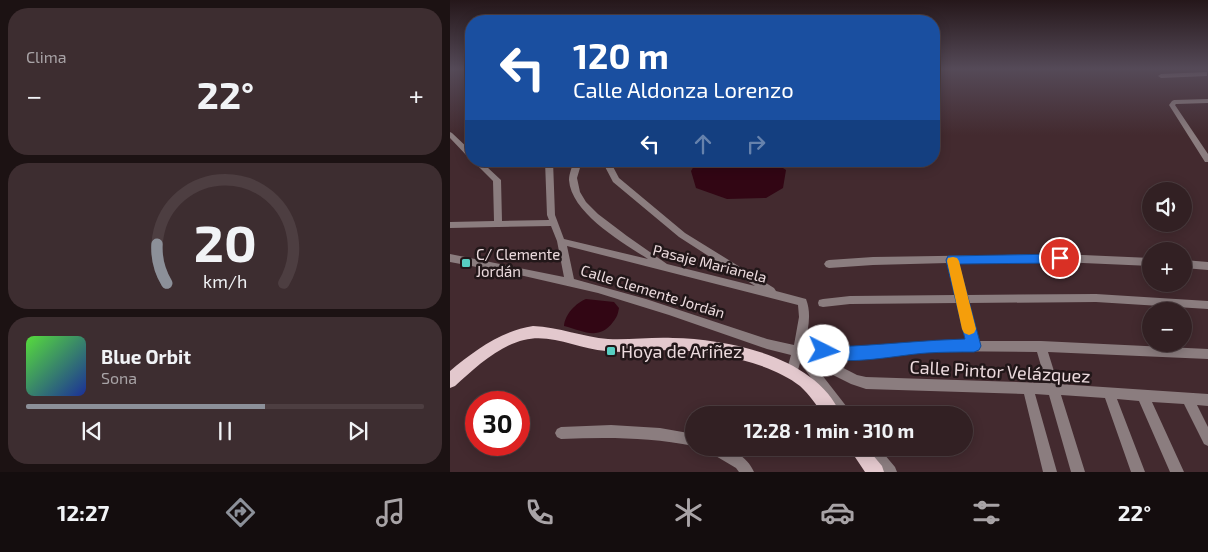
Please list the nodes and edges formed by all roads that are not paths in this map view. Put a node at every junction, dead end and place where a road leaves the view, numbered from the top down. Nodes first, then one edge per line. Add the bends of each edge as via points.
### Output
1 (1208, 101) edge
2 (450, 134) edge
3 (465, 149) edge
4 (1208, 160) edge
5 (482, 167) edge
6 (549, 167) edge
7 (576, 167) edge
8 (609, 167) edge
9 (553, 223) junction
10 (498, 224) junction
11 (450, 225) edge
12 (562, 241) junction
13 (450, 258) edge
14 (952, 260) junction
15 (1142, 262) edge
16 (830, 264) dead end
17 (1192, 265) edge
18 (1208, 266) edge
19 (668, 268) junction
20 (570, 281) junction
21 (780, 296) junction
22 (962, 299) junction
23 (823, 303) dead end
24 (1208, 304) edge
25 (756, 342) junction
26 (974, 346) junction
27 (1042, 346) junction
28 (772, 347) junction
29 (798, 351) junction
30 (1208, 354) edge
31 (750, 357) junction
32 (766, 362) junction
33 (792, 373) junction
34 (450, 381) edge
35 (1028, 388) junction
36 (1054, 389) junction
37 (1109, 394) junction
38 (1143, 396) junction
39 (1187, 398) junction
40 (1208, 400) edge
41 (826, 406) edge
42 (839, 406) edge
43 (561, 433) dead end
44 (685, 438) edge
45 (1208, 440) edge
46 (728, 456) edge
47 (863, 456) edge
48 (877, 456) edge
49 (747, 472) edge
50 (876, 472) edge
51 (890, 472) edge
52 (1050, 472) edge
53 (1078, 472) edge
54 (1138, 472) edge
55 (1177, 472) edge

1 - 4 street via 1179,101 1172,105
2 - 3 street
5 - 10 street via 497,180
6 - 9 street
7 - 19 street via 573,180 581,204
8 - 21 street via 616,180 682,235
9 - 10 street
9 - 12 street
10 - 11 street
12 - 19 street, Pasaje Marianela
12 - 20 street
13 - 20 street, Calle Clemente Jordán
14 - 15 street via 1060,258
14 - 16 street via 873,260
14 - 22 street
17 - 18 street
19 - 21 street, Pasaje Marianela
20 - 25 street, Calle Clemente Jordán
21 - 29 street, Pasaje Marianela via 802,302 805,309
22 - 23 street
22 - 24 street via 1096,298
22 - 26 street
25 - 28 street, Calle Clemente Jordán
25 - 31 street
26 - 27 street, Calle Clemente Jordán
26 - 29 street, Calle Clemente Jordán via 929,346 850,353
27 - 30 street, Calle Clemente Jordán
27 - 36 street
28 - 29 street, Calle Clemente Jordán
28 - 32 street
29 - 33 street
29 - 35 street, Calle Pintor Velázquez via 866,383
29 - 42 street
31 - 32 main road
31 - 34 main road via 674,344 585,343 542,331 522,334 491,348
32 - 33 main road
33 - 41 main road via 803,379
35 - 36 street, Calle Pintor Velázquez
35 - 52 street
36 - 37 street, Calle Pintor Velázquez
36 - 53 street
37 - 38 street, Calle Pintor Velázquez
37 - 54 street
38 - 39 street, Calle Pintor Velázquez
38 - 55 street
39 - 40 street, Calle Pintor Velázquez
39 - 45 street
43 - 44 street via 635,430
46 - 49 street via 741,463
47 - 50 main road
48 - 51 street

